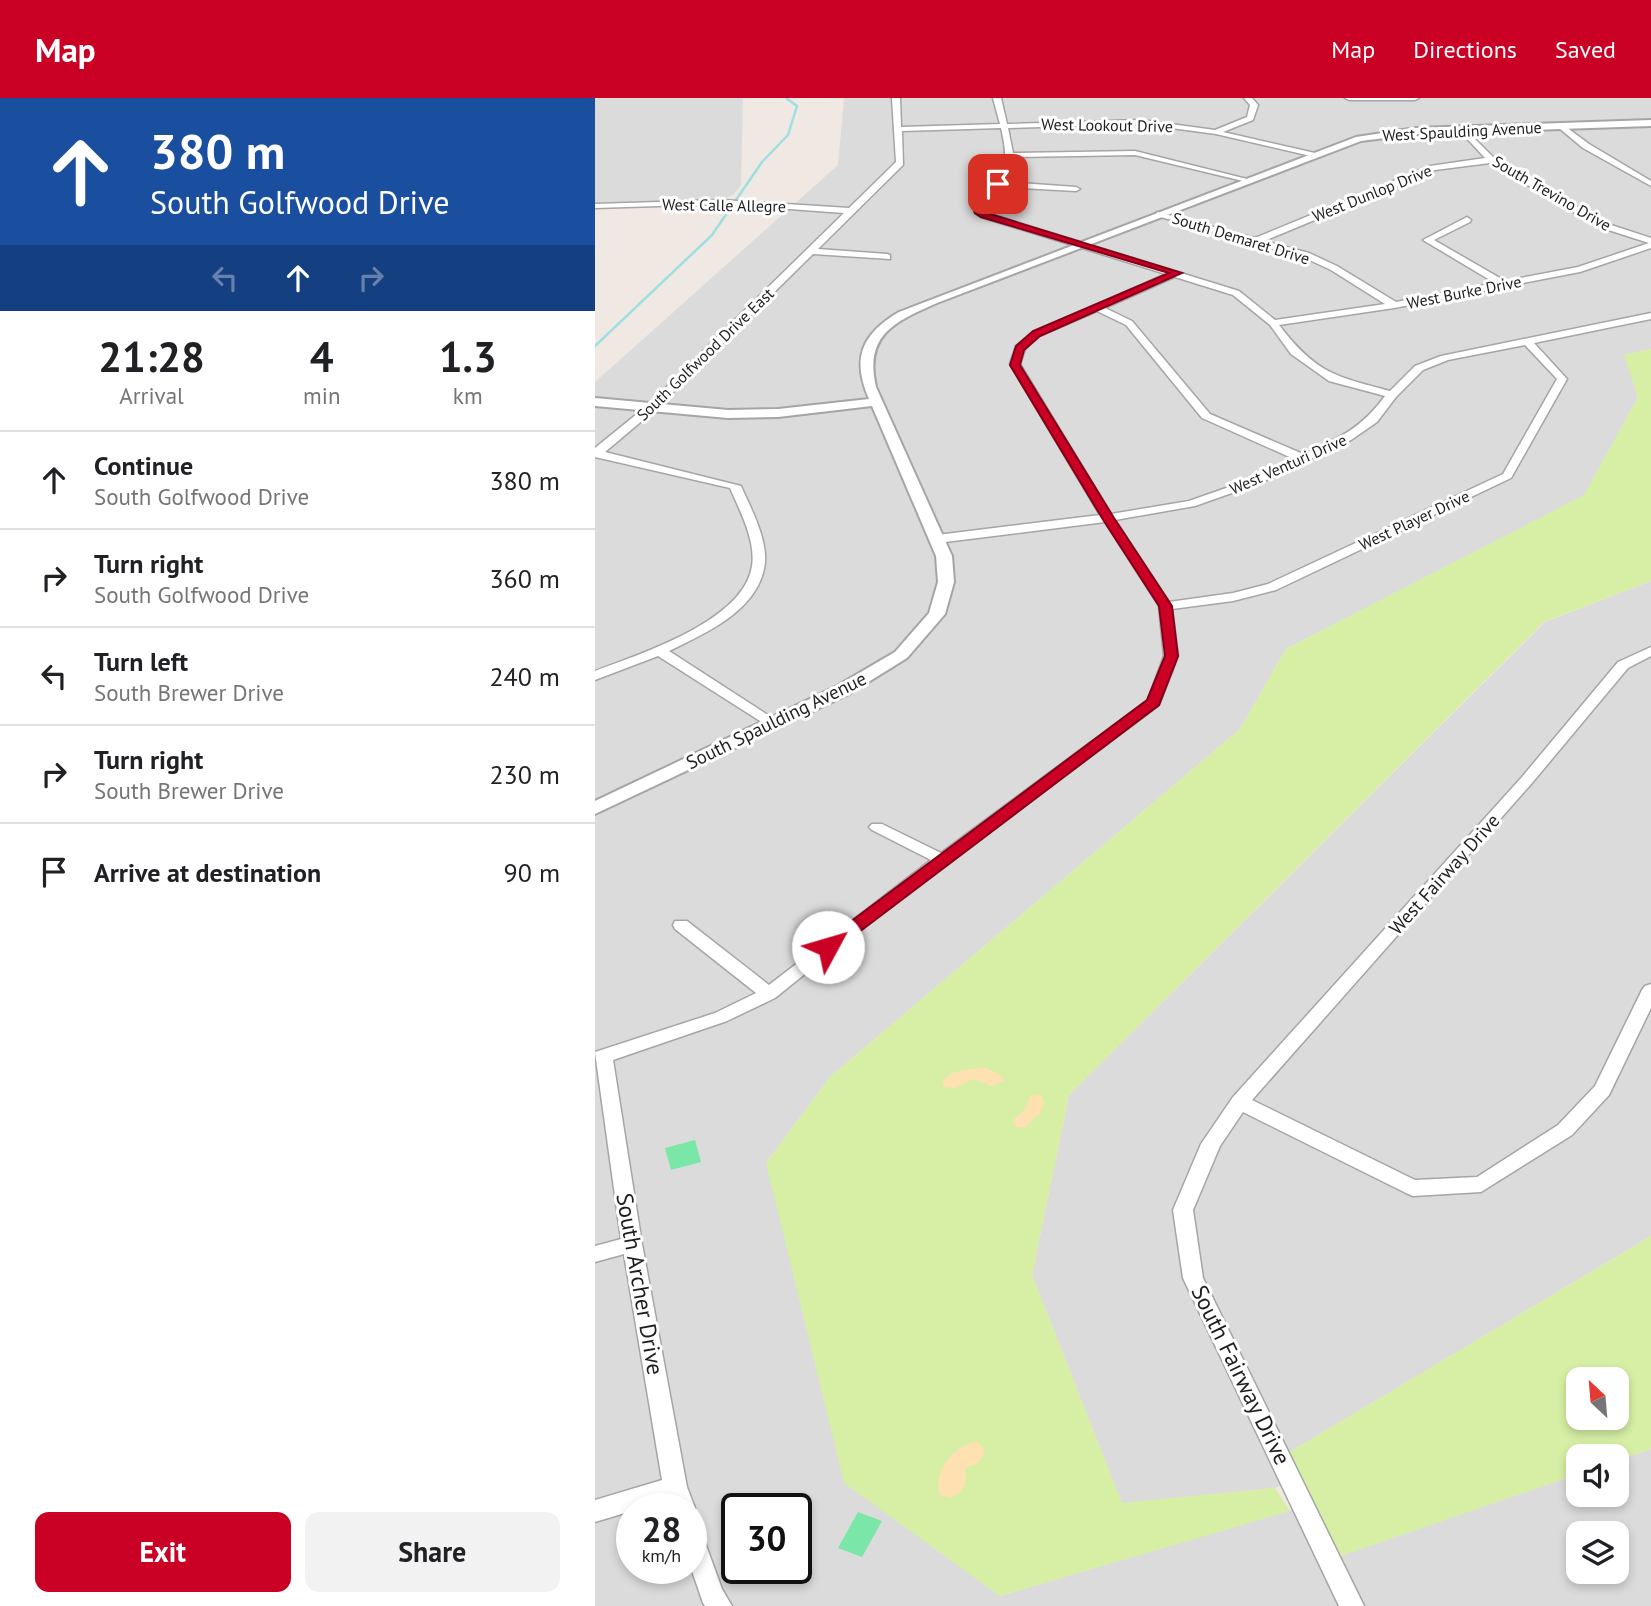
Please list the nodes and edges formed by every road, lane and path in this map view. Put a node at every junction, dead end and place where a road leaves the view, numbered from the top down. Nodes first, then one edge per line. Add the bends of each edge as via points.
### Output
1 (896, 98) edge
2 (997, 98) edge
3 (1248, 98) edge
4 (1415, 98) edge
5 (1350, 99) edge
6 (1651, 123) edge
7 (1002, 125) junction
8 (1562, 126) junction
9 (898, 129) junction
10 (1463, 129) junction
11 (1216, 131) junction
12 (1010, 155) junction
13 (1312, 155) junction
14 (1491, 160) junction
15 (1247, 180) junction
16 (998, 184) junction
17 (1651, 184) edge
18 (1076, 189) dead end
19 (595, 206) edge
20 (853, 211) junction
21 (1160, 214) junction
22 (1467, 220) dead end
23 (1258, 240) junction
24 (1651, 243) edge
25 (1082, 244) junction
26 (813, 251) junction
27 (887, 257) dead end
28 (1177, 273) junction
29 (1504, 284) junction
30 (1394, 305) junction
31 (1100, 309) junction
32 (1651, 316) edge
33 (1273, 323) junction
34 (876, 335) joint
35 (1527, 341) junction
36 (1392, 394) junction
37 (595, 402) edge
38 (877, 402) junction
39 (652, 407) junction
40 (596, 453) edge
41 (1302, 458) junction
42 (1108, 518) junction
43 (937, 539) junction
44 (1161, 598) junction
45 (658, 650) junction
46 (1651, 651) edge
47 (595, 676) edge
48 (773, 723) junction
49 (595, 808) edge
50 (877, 827) dead end
51 (943, 860) junction
52 (681, 925) dead end
53 (1651, 990) edge
54 (769, 994) junction
55 (599, 1058) edge
56 (1240, 1102) junction
57 (632, 1244) junction
58 (595, 1254) edge
59 (678, 1493) edge
60 (616, 1508) edge
61 (595, 1511) edge
62 (707, 1580) edge
63 (720, 1606) edge
64 (1352, 1606) edge

1 - 9 street, South Golfwood Drive East
2 - 7 street
3 - 11 street via 1254,105 1250,118
4 - 5 street
6 - 8 street, West Spaulding Avenue
7 - 9 street, West Lookout Drive
7 - 11 street, West Lookout Drive via 1141,122
7 - 12 street
8 - 10 street, West Spaulding Avenue
8 - 17 street via 1586,146
9 - 20 street, South Golfwood Drive East via 900,163
10 - 13 street, West Spaulding Avenue via 1371,136
10 - 14 street, South Trevino Drive
11 - 13 street, West Lookout Drive
12 - 15 street via 1135,153
12 - 16 street via 1009,168
13 - 15 street, West Spaulding Avenue
14 - 23 street, West Dunlop Drive via 1433,168
14 - 24 street, South Trevino Drive via 1601,225
15 - 21 street, West Spaulding Avenue
16 - 18 street
16 - 25 street via 977,205 978,211
19 - 20 street, West Calle Allegre via 722,202
20 - 26 street, South Golfwood Drive East
21 - 23 street, South Demaret Drive
21 - 25 street, West Spaulding Avenue
22 - 29 street via 1427,240
23 - 30 street, South Demaret Drive via 1334,268
24 - 29 street, West Burke Drive via 1580,269
25 - 28 street
25 - 34 street, West Spaulding Avenue via 922,305
26 - 27 street
26 - 39 street, South Golfwood Drive East
28 - 31 street
28 - 33 street via 1236,293
29 - 30 street, West Burke Drive
30 - 33 street, West Burke Drive
31 - 41 street via 1129,323 1206,416
31 - 42 street via 1037,334 1020,348 1015,365
32 - 35 street, West Venturi Drive
33 - 36 street via 1294,352 1333,379
34 - 38 street, South Spaulding Avenue via 866,350 864,365
35 - 36 street, West Venturi Drive via 1419,368
35 - 44 street, West Player Drive via 1562,379 1507,476 1272,587 1233,597
36 - 41 street, West Venturi Drive via 1373,420 1347,438
37 - 39 street
38 - 39 street via 728,414
38 - 43 street, South Spaulding Avenue
39 - 40 street, South Golfwood Drive East
40 - 45 street via 735,486 749,516 758,568 747,594 720,619
41 - 42 street, West Venturi Drive via 1257,481 1191,505
42 - 43 street, West Venturi Drive
42 - 44 street
43 - 48 street, South Spaulding Avenue via 946,582 937,614 901,655 843,690
44 - 51 street via 1171,656 1154,702
45 - 47 street
45 - 48 street
46 - 56 street, West Fairway Drive via 1623,665 1527,780
48 - 49 street, South Spaulding Avenue
50 - 51 street
51 - 54 street
52 - 54 street
53 - 56 street via 1602,1090 1565,1130 1481,1184 1413,1188
54 - 55 street via 721,1017
55 - 57 street, South Archer Drive
56 - 64 street, South Fairway Drive via 1211,1144 1182,1210 1193,1278
57 - 58 street
57 - 59 street, South Archer Drive
60 - 61 street
62 - 63 street

